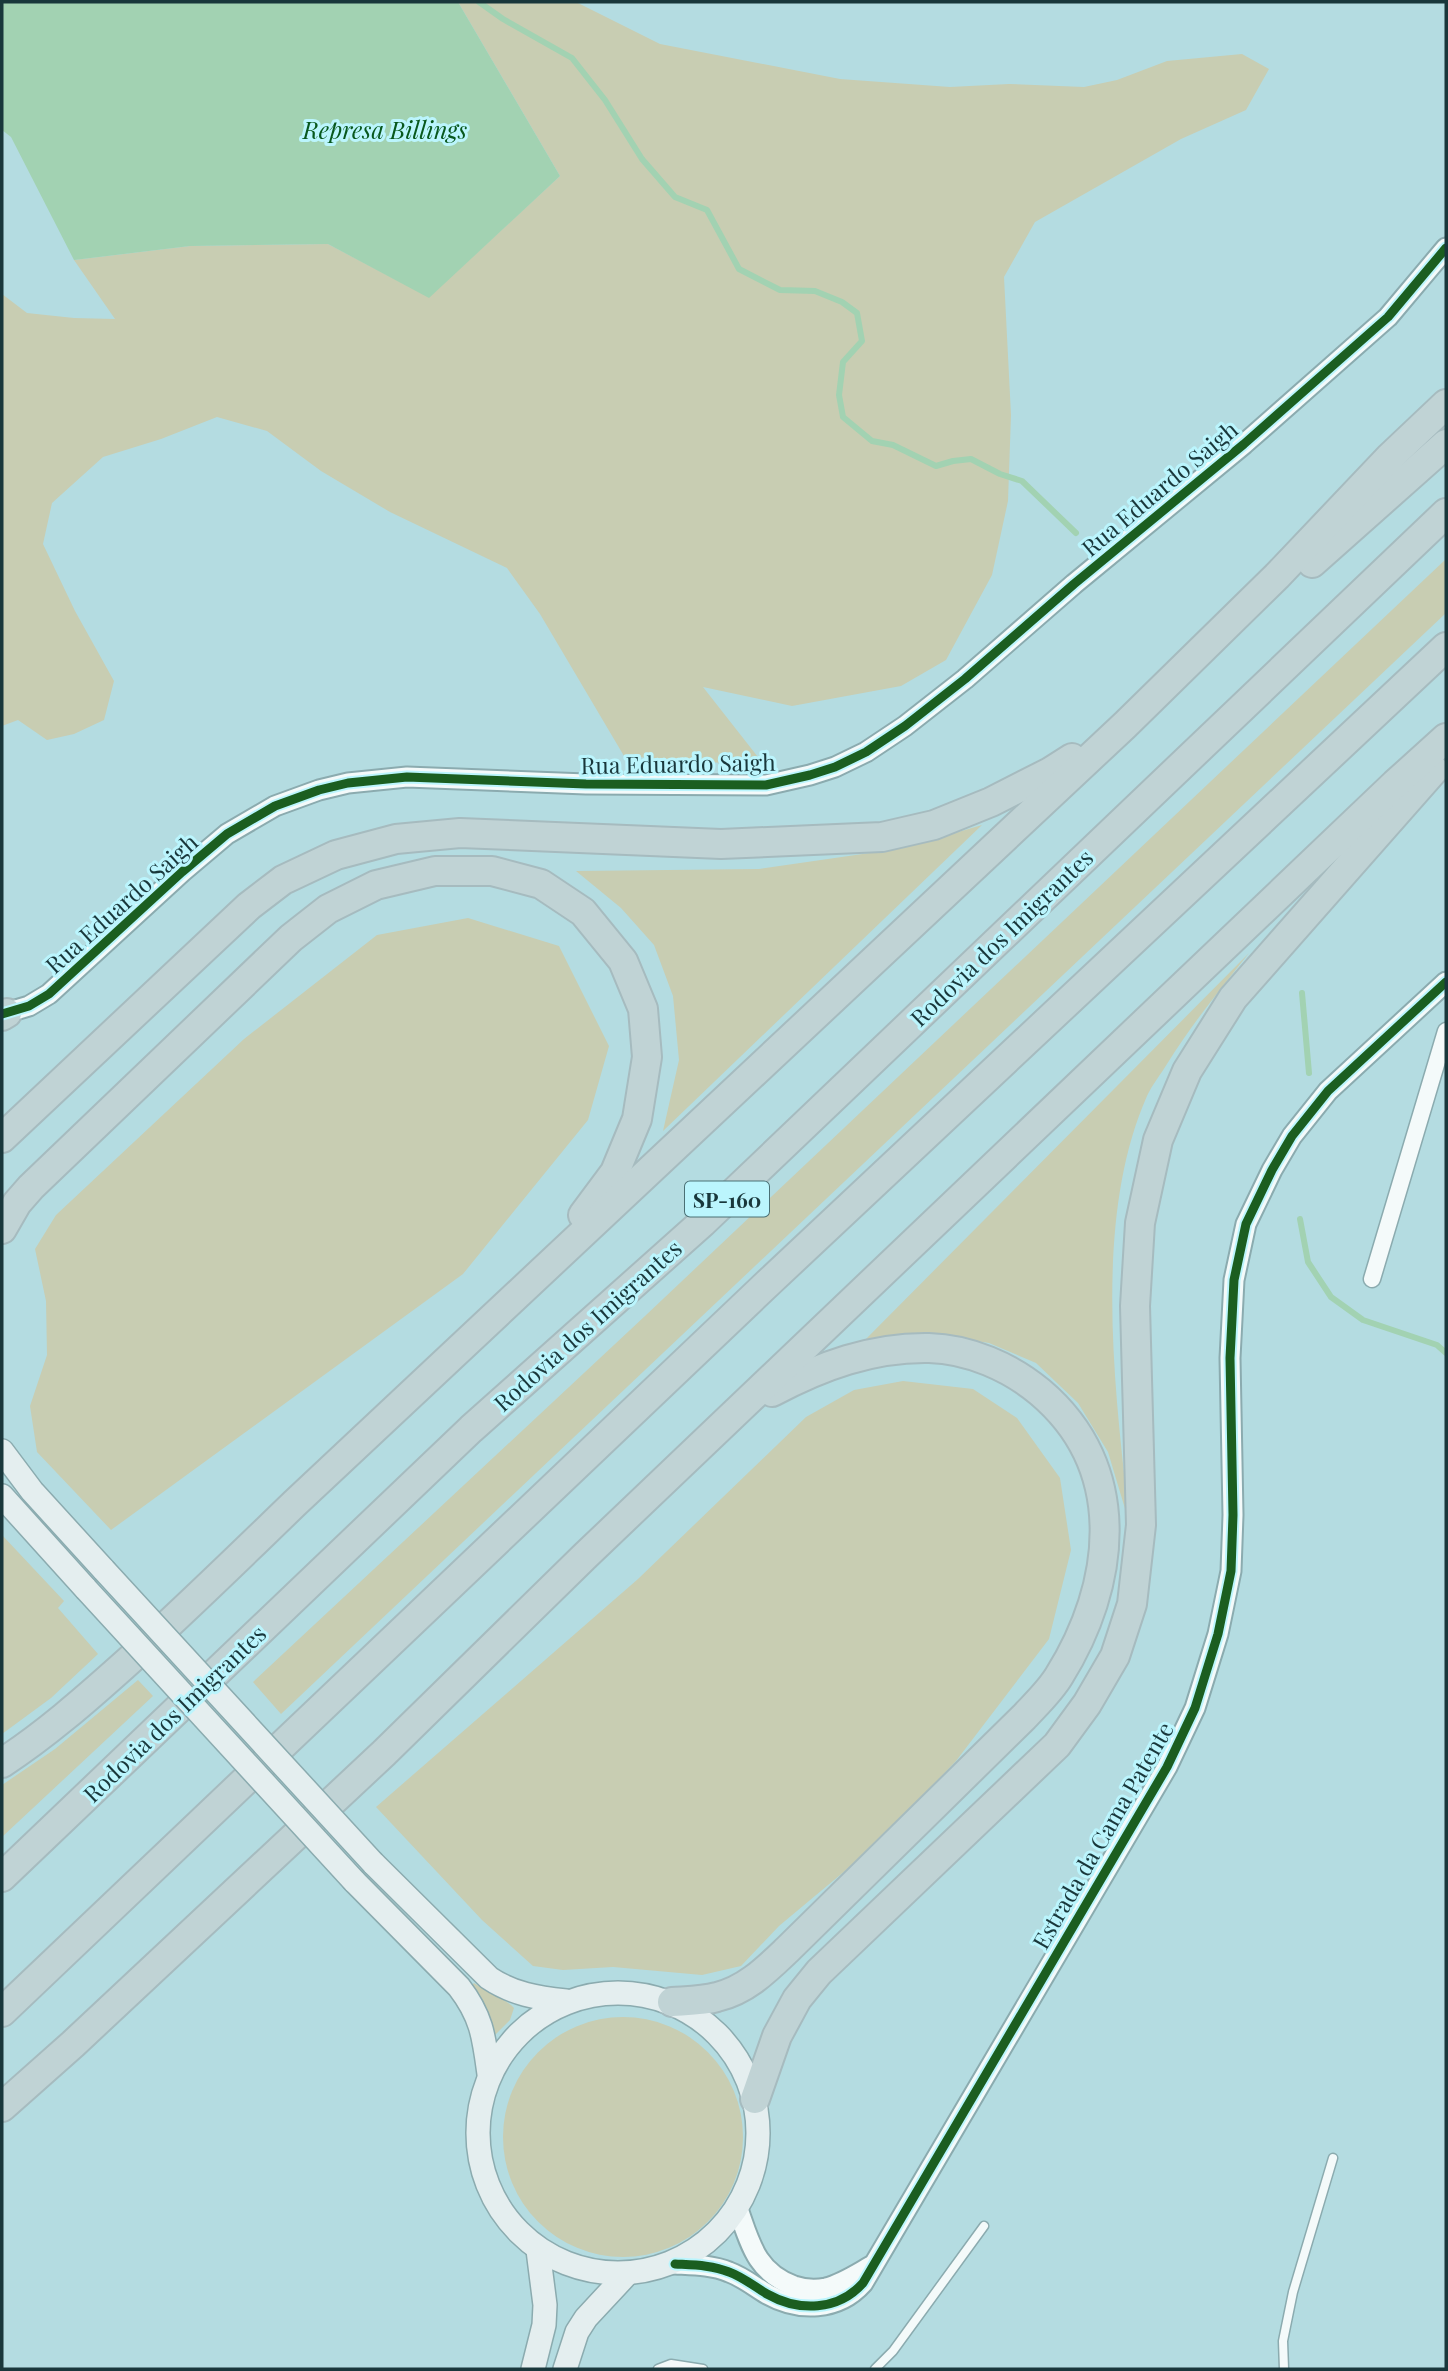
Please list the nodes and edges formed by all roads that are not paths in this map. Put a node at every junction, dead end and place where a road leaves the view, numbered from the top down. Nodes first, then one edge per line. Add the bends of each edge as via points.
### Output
1 (1446, 248) edge
2 (1446, 404) edge
3 (1446, 444) edge
4 (1446, 513) edge
5 (1277, 576) junction
6 (1446, 647) edge
7 (1125, 725) junction
8 (1446, 738) edge
9 (1446, 755) edge
10 (1446, 982) edge
11 (4, 1014) edge
12 (1446, 1031) edge
13 (2, 1138) edge
14 (2, 1228) edge
15 (545, 1268) junction
16 (1372, 1279) dead end
17 (742, 1408) junction
18 (2, 1451) edge
19 (2, 1496) edge
20 (2, 1763) edge
21 (2, 1877) edge
22 (566, 2001) junction
23 (672, 2002) junction
24 (2, 2012) edge
25 (73, 2044) junction
26 (489, 2074) junction
27 (755, 2099) junction
28 (2, 2106) edge
29 (2, 2122) edge
30 (1333, 2158) dead end
31 (738, 2209) junction
32 (984, 2225) dead end
33 (538, 2250) junction
34 (675, 2264) junction
35 (872, 2266) junction
36 (626, 2275) junction
37 (533, 2369) edge
38 (565, 2369) edge
39 (658, 2369) edge
40 (703, 2369) edge
41 (875, 2369) edge
42 (1284, 2369) edge

1 - 11 street, Rua Eduardo Saigh via 1388,317 1263,427 965,679 866,752 835,767 766,785 407,777 348,783 307,794 275,806 227,834 59,986 29,1006
2 - 5 highway
3 - 5 highway via 1299,574
4 - 21 highway, Rodovia dos Imigrantes / SP-160 via 703,1222 471,1429
5 - 7 highway
6 - 24 highway via 767,1284
7 - 13 highway via 991,802 934,825 882,837 721,844 460,833 396,839 336,855 284,880 249,906
7 - 15 highway
8 - 17 highway
9 - 27 highway via 1233,998 1187,1071 1158,1140 1140,1223 1135,1306 1141,1525 1132,1604 1115,1656 1057,1745 804,1990 777,2036
10 - 35 street, Estrada da Cama Patente via 1328,1091 1292,1136 1246,1224 1234,1280 1230,1358 1231,1571 1195,1708 1167,1767
12 - 16 street
14 - 15 highway via 31,1187 291,938 328,909 376,885 435,871 492,871 541,884 583,912 623,961 643,1009 648,1057 637,1119 615,1171
15 - 20 highway via 181,1615 96,1691
17 - 23 highway via 846,1359 931,1348 980,1357 1033,1386 1058,1407 1084,1443 1099,1483 1105,1530 1101,1581 1082,1636 1057,1679 787,1951 741,1988 716,1998
17 - 25 highway via 384,1754
18 - 22 main road, bridge via 32,1491 373,1863 489,1978 527,1996
19 - 26 main road, bridge via 354,1881 459,1987 480,2021
22 - 23 main road via 619,1992
22 - 26 main road via 520,2030
23 - 27 main road via 709,2025 738,2059
25 - 28 highway
25 - 29 highway
26 - 33 main road via 477,2122 482,2171 503,2215
27 - 31 main road via 759,2137 754,2175
30 - 42 lane via 1293,2292 1283,2341
31 - 34 main road via 710,2241
31 - 35 street via 751,2246 763,2267 779,2281 824,2289
32 - 41 lane
33 - 36 main road via 580,2270
33 - 37 main road via 545,2305
34 - 35 street, Estrada da Cama Patente via 728,2271 770,2296 808,2307 826,2306 854,2293
34 - 36 main road
36 - 38 main road via 581,2325
39 - 40 lane via 671,2364

